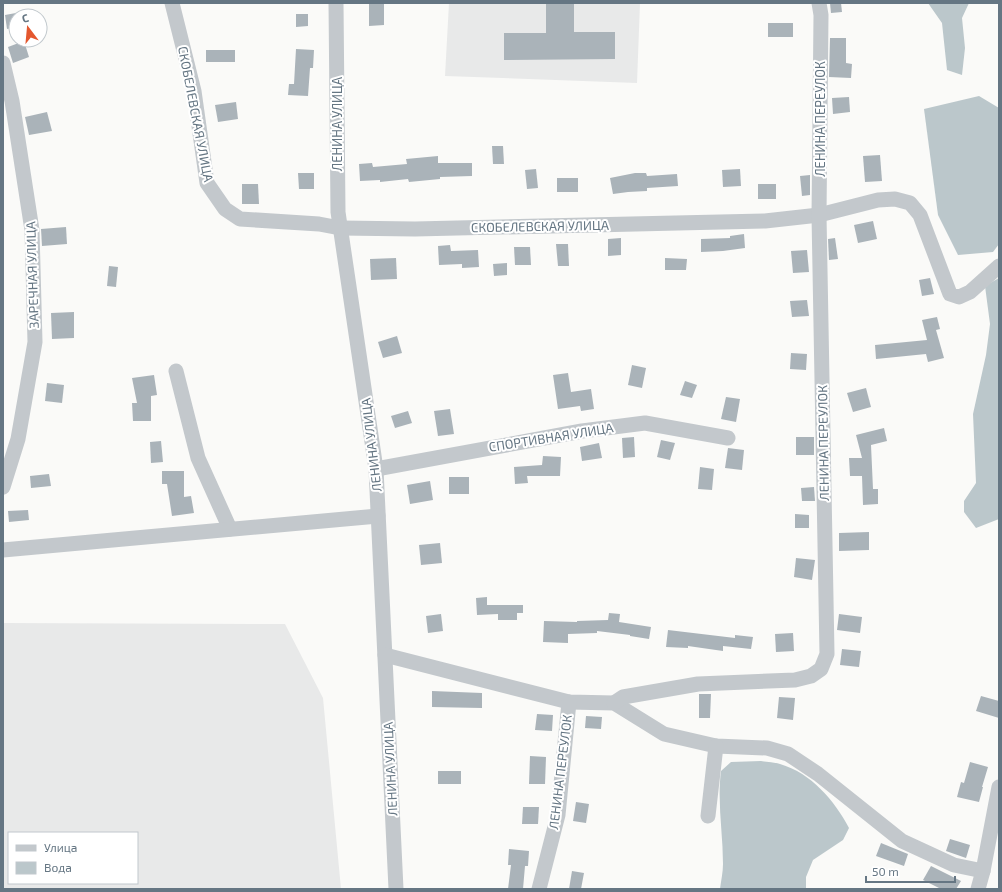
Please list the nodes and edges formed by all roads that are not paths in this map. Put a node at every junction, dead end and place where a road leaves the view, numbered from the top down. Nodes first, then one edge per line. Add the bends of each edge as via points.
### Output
1 (172, 3) edge
2 (336, 3) edge
3 (819, 3) edge
4 (3, 63) edge
5 (819, 215) junction
6 (340, 228) junction
7 (999, 266) edge
8 (176, 371) dead end
9 (728, 438) dead end
10 (376, 469) junction
11 (3, 487) edge
12 (378, 516) junction
13 (230, 529) junction
14 (3, 550) edge
15 (385, 656) junction
16 (569, 702) junction
17 (614, 703) junction
18 (716, 746) junction
19 (999, 787) edge
20 (708, 816) dead end
21 (983, 871) junction
22 (396, 889) edge
23 (539, 889) edge
24 (978, 889) edge

1 - 6 street, СКОБЕЛЕВСКАЯ УЛИЦА via 194,91 207,183 225,209 240,219 319,224
2 - 6 street, ЛЕНИНА УЛИЦА
3 - 5 street, ЛЕНИНА ПЕРЕУЛОК
4 - 11 street, ЗАРЕЧНАЯ УЛИЦА via 12,101 32,230 35,342 18,438
5 - 6 street, СКОБЕЛЕВСКАЯ УЛИЦА via 765,220 423,229
5 - 7 street, СКОБЕЛЕВСКАЯ УЛИЦА via 878,200 895,199 910,203 920,215 950,294 959,297 970,292
5 - 17 street, ЛЕНИНА ПЕРЕУЛОК via 827,654 821,669 811,676 795,680 698,684 623,697
6 - 10 street, ЛЕНИНА УЛИЦА
8 - 13 street via 198,458
9 - 10 street, СПОРТИВНАЯ УЛИЦА via 645,423 582,431
10 - 12 street, ЛЕНИНА УЛИЦА
12 - 13 street
12 - 15 street, ЛЕНИНА УЛИЦА
13 - 14 street
15 - 16 street
15 - 22 street, ЛЕНИНА УЛИЦА
16 - 17 street
16 - 23 street, ЛЕНИНА ПЕРЕУЛОК via 558,815
17 - 18 street via 664,734
18 - 20 street
18 - 21 street via 767,748 788,754 818,774 902,842 954,865
19 - 21 street
21 - 24 street

